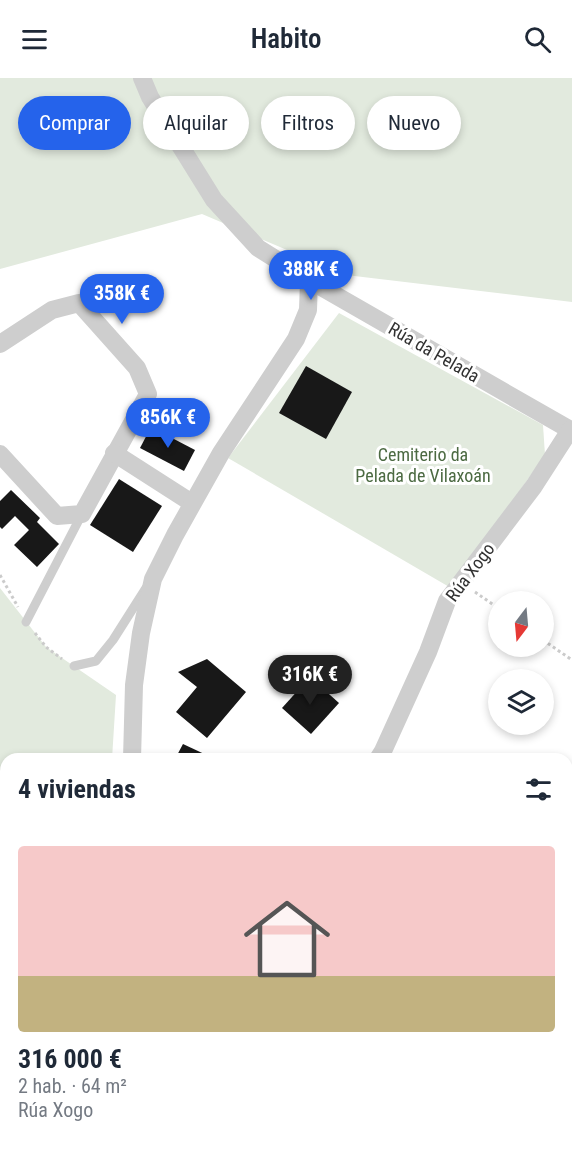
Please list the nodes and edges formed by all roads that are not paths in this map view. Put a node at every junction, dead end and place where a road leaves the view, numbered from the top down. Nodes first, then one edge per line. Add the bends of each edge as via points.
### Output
1 (142, 78) edge
2 (309, 280) junction
3 (0, 344) edge
4 (571, 430) edge
5 (114, 453) junction
6 (0, 454) edge
7 (192, 503) junction
8 (82, 514) junction
9 (153, 579) junction
10 (26, 622) dead end
11 (74, 666) dead end
12 (132, 753) edge
13 (382, 753) edge

1 - 2 street, Rúa da Pelada via 214,200 258,248
2 - 4 street, Rúa da Pelada
2 - 7 street via 308,310 296,339
3 - 5 street via 52,309 79,303 137,368 148,394
4 - 13 street, Rúa Xogo via 447,601
5 - 7 street
5 - 8 street
6 - 8 street via 57,516
7 - 9 street
8 - 10 lane
9 - 11 lane via 96,661
9 - 12 street via 134,685

